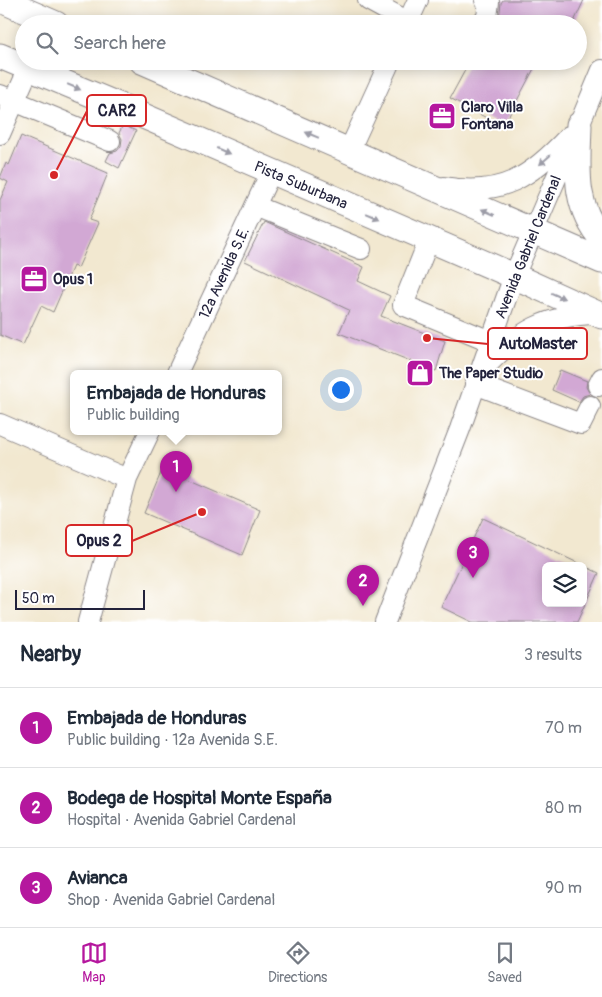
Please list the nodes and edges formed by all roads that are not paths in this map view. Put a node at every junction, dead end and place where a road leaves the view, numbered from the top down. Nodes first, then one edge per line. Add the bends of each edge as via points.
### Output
1 (1, 0) edge
2 (368, 0) edge
3 (418, 0) edge
4 (485, 0) edge
5 (33, 15) edge
6 (395, 15) edge
7 (412, 15) edge
8 (487, 15) edge
9 (0, 56) edge
10 (15, 60) edge
11 (27, 70) edge
12 (41, 70) edge
13 (163, 70) edge
14 (386, 70) edge
15 (602, 70) edge
16 (7, 98) edge
17 (579, 125) junction
18 (0, 134) edge
19 (110, 141) dead end
20 (349, 151) junction
21 (270, 172) junction
22 (420, 182) junction
23 (255, 206) junction
24 (533, 232) junction
25 (602, 238) edge
26 (429, 240) junction
27 (361, 249) dead end
28 (602, 261) edge
29 (514, 276) junction
30 (600, 315) edge
31 (490, 341) junction
32 (178, 370) edge
33 (477, 378) junction
34 (590, 406) dead end
35 (0, 424) edge
36 (148, 435) edge
37 (127, 479) junction
38 (88, 622) edge
39 (385, 622) edge

1 - 5 main road
2 - 6 street
3 - 7 street
4 - 8 street via 489,2
9 - 10 main road, Pista Suburbana
11 - 16 street
12 -> 21 main road, Pista Suburbana
20 -> 13 main road
14 - 20 street
15 - 17 street, Avenida Gabriel Cardenal
16 - 18 street
16 - 19 street
17 -> 22 street via 533,170 501,186 467,190
17 - 24 street, Avenida Gabriel Cardenal
17 - 25 main road via 581,200 590,223
20 - 22 main road
21 - 23 street, 12a Avenida S.E.
21 -> 26 main road, Pista Suburbana
24 -> 22 main road
23 - 27 street
23 - 32 street, 12a Avenida S.E.
24 - 28 main road
24 - 29 street, Avenida Gabriel Cardenal
26 - 29 main road, Pista Suburbana
26 - 31 street via 403,305
29 -> 30 main road, Pista Suburbana
29 - 31 street, Avenida Gabriel Cardenal
30 - 33 street via 583,314 536,326 503,348
31 - 33 street, Avenida Gabriel Cardenal
33 - 34 street via 581,424
33 - 39 street, Avenida Gabriel Cardenal
35 - 37 street
36 - 37 street
37 - 38 street

